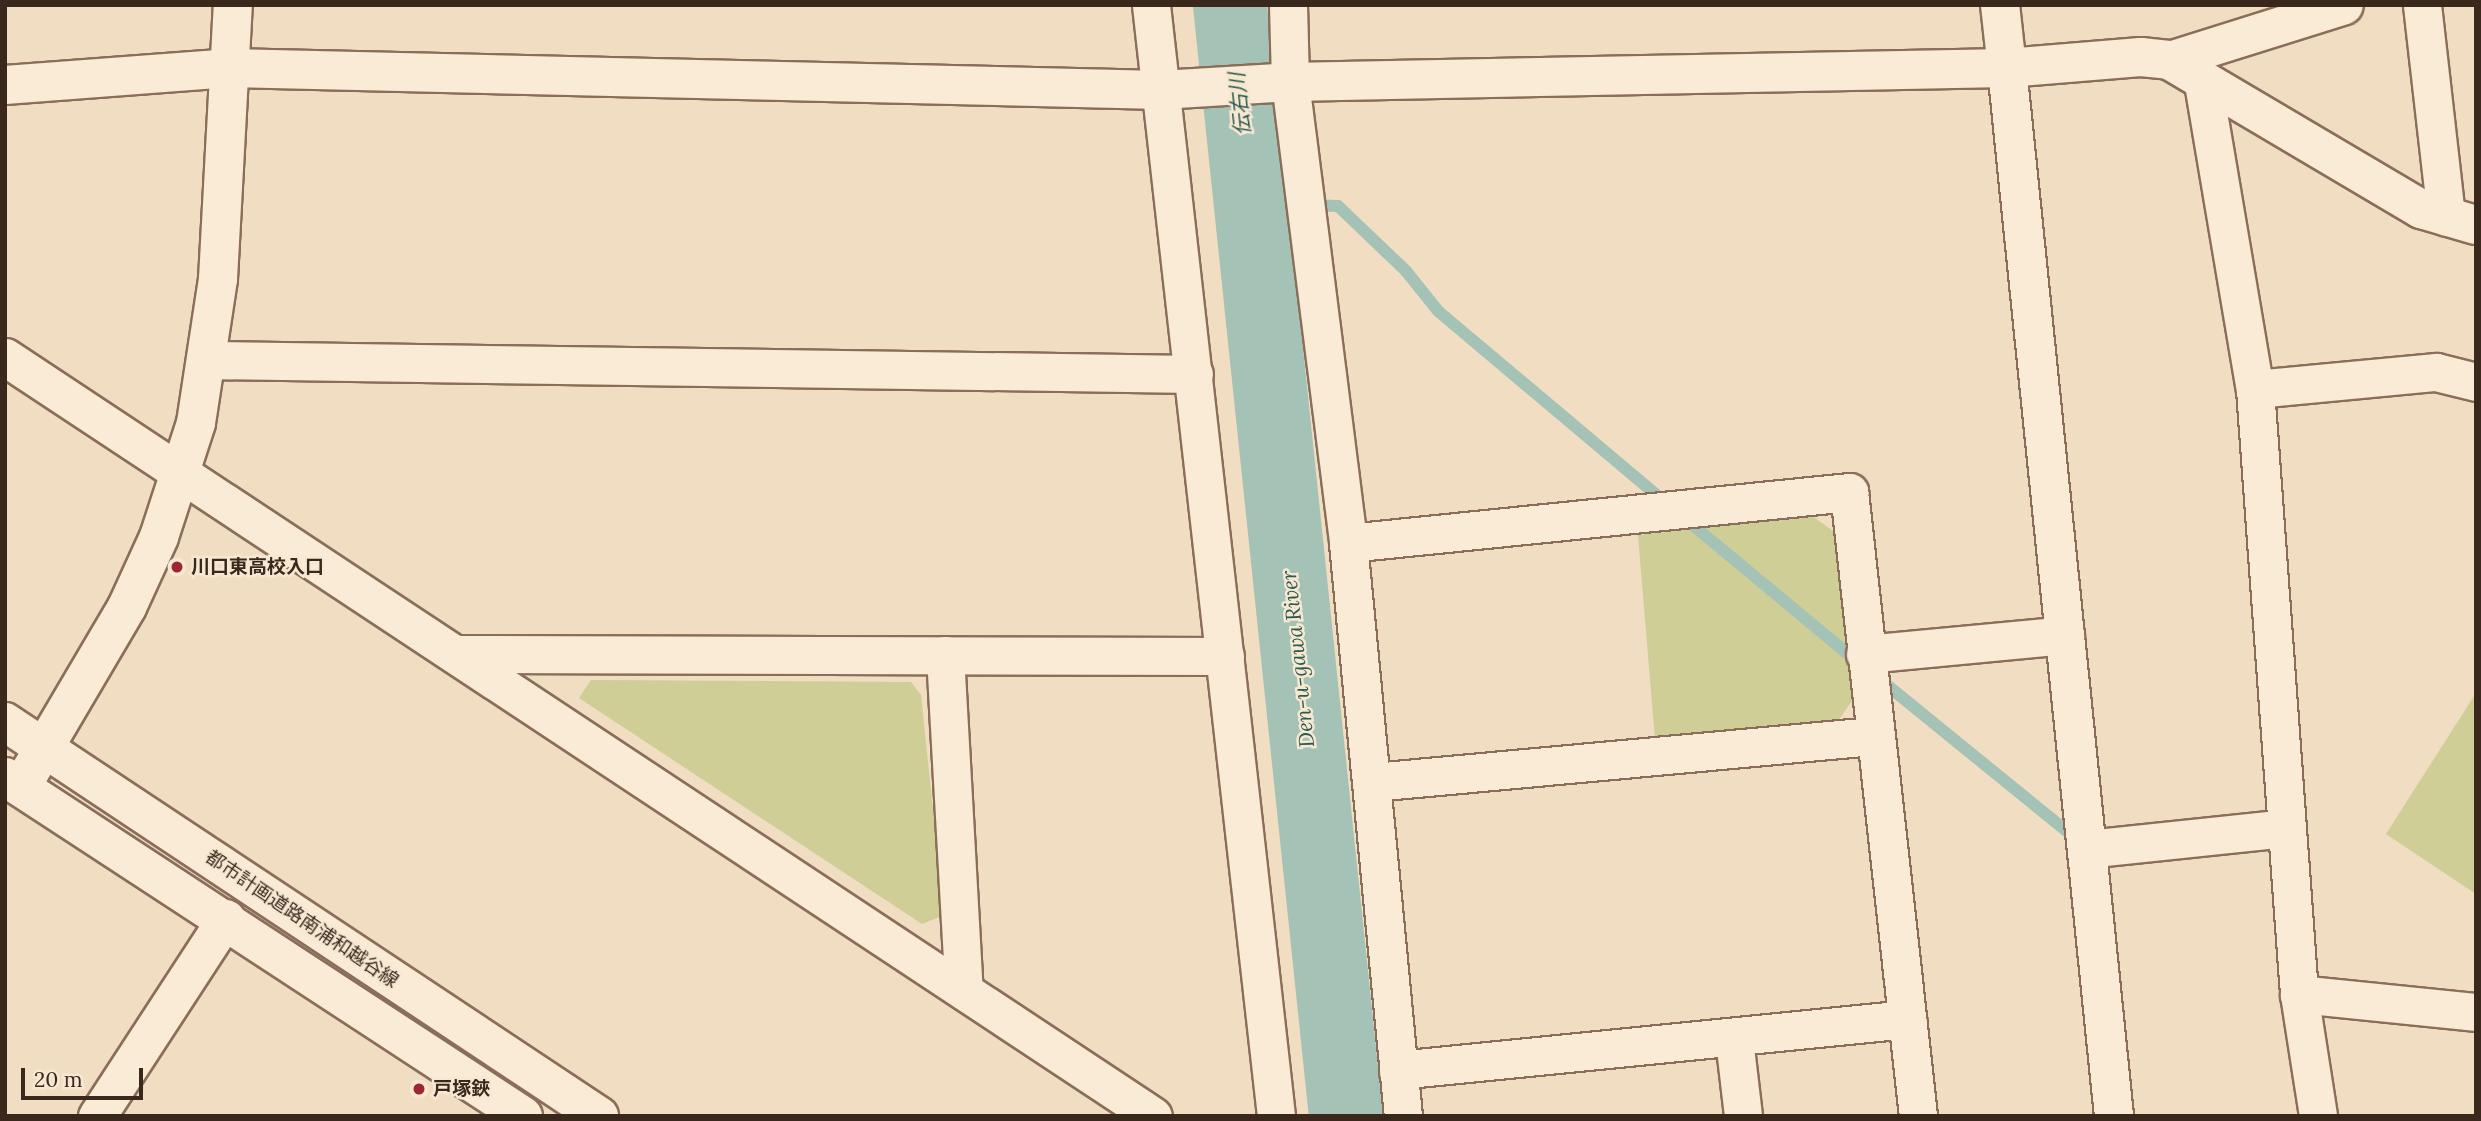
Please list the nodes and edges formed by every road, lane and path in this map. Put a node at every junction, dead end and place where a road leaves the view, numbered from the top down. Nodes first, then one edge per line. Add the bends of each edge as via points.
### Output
1 (233, 5) edge
2 (1151, 5) edge
3 (1288, 5) edge
4 (2000, 5) edge
5 (2344, 5) edge
6 (2422, 5) edge
7 (2169, 60) junction
8 (229, 68) junction
9 (2007, 68) junction
10 (1290, 82) junction
11 (2203, 83) junction
12 (5, 85) edge
13 (1161, 90) junction
14 (2461, 221) edge
15 (5, 357) edge
16 (207, 360) junction
17 (1194, 374) junction
18 (2476, 382) edge
19 (2255, 389) junction
20 (183, 472) junction
21 (1348, 543) junction
22 (2065, 635) junction
23 (459, 654) junction
24 (1865, 654) junction
25 (945, 655) junction
26 (1225, 656) junction
27 (5, 722) edge
28 (1873, 736) junction
29 (46, 748) junction
30 (13, 782) edge
31 (1373, 782) junction
32 (2286, 828) junction
33 (2087, 849) junction
34 (226, 918) junction
35 (964, 990) junction
36 (2299, 994) junction
37 (2476, 1012) edge
38 (1908, 1019) junction
39 (1734, 1040) junction
40 (1398, 1070) junction
41 (97, 1116) edge
42 (523, 1116) edge
43 (599, 1116) edge
44 (1153, 1116) edge
45 (1276, 1116) edge
46 (1403, 1116) edge
47 (1743, 1116) edge
48 (1917, 1116) edge
49 (2114, 1116) edge
50 (2318, 1116) edge

1 - 8 street
2 - 13 street
3 - 10 street
4 - 9 street
5 - 7 street
6 - 14 street
7 - 9 street via 2141,57
7 - 11 street
8 - 12 street
8 - 13 street
8 - 16 street via 218,279
9 - 10 street
9 - 22 street
10 - 13 street
10 - 21 street
11 - 14 street via 2421,209
11 - 19 street
13 - 17 street
15 - 20 street
16 - 17 street
16 - 20 street
17 - 26 street
18 - 19 street via 2436,372
19 - 32 street
20 - 23 street
20 - 29 street via 127,607
21 - 24 street via 1849,492
21 - 31 street
22 - 24 street
22 - 33 street
23 - 25 street
23 - 35 street
24 - 28 street
25 - 26 street
25 - 35 street
26 - 45 street
27 - 29 street, 都市計画道路南浦和越谷線
28 - 31 street
28 - 38 street
29 - 30 street
29 - 43 street, 都市計画道路南浦和越谷線
30 - 34 street
31 - 40 street
32 - 33 street
32 - 36 street
33 - 49 street
34 - 41 street
34 - 42 street
35 - 44 street
36 - 37 street
36 - 50 street
38 - 39 street
38 - 48 street
39 - 40 street
39 - 47 street
40 - 46 street

